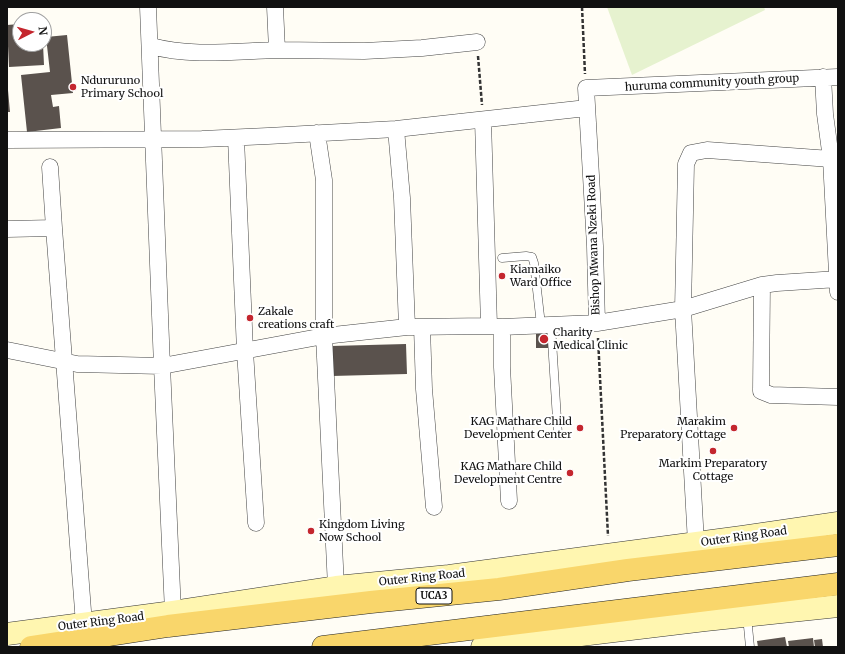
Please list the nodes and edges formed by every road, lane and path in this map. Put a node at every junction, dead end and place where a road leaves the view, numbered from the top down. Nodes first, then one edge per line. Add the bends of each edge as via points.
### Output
1 (148, 7) edge
2 (275, 7) edge
3 (582, 7) edge
4 (477, 42) joint
5 (151, 46) junction
6 (277, 50) junction
7 (831, 77) edge
8 (586, 88) junction
9 (587, 108) junction
10 (483, 120) junction
11 (396, 129) junction
12 (317, 133) junction
13 (236, 138) junction
14 (154, 139) junction
15 (7, 140) edge
16 (831, 159) junction
17 (50, 167) dead end
18 (54, 228) junction
19 (7, 229) edge
20 (502, 258) dead end
21 (838, 283) edge
22 (762, 285) junction
23 (683, 309) junction
24 (597, 323) junction
25 (546, 325) junction
26 (495, 326) junction
27 (414, 327) junction
28 (324, 336) junction
29 (7, 350) edge
30 (245, 351) junction
31 (64, 362) junction
32 (162, 366) junction
33 (838, 397) edge
34 (558, 435) dead end
35 (509, 501) dead end
36 (434, 507) dead end
37 (256, 523) dead end
38 (838, 523) edge
39 (696, 543) junction
40 (838, 545) edge
41 (609, 555) junction
42 (838, 584) edge
43 (336, 587) junction
44 (838, 606) edge
45 (173, 612) junction
46 (746, 616) junction
47 (84, 624) junction
48 (7, 634) edge
49 (31, 647) edge
50 (323, 647) edge
51 (482, 647) edge
52 (750, 647) edge

1 - 5 street
2 - 6 street
3 - 8 path
4 - 6 street via 371,51
4 - 10 path
5 - 6 street via 168,51
5 - 14 street
7 - 8 street, huruma community youth group
7 - 16 street via 825,114
8 - 9 street, Bishop Mwana Nzeki Road
9 - 10 street
9 - 24 street, Bishop Mwana Nzeki Road
10 - 11 street
10 - 26 street
11 - 12 street
11 - 27 street
12 - 13 street
12 - 28 street via 324,180
13 - 14 street
13 - 30 street
14 - 15 street
14 - 32 street
16 - 21 street
16 - 23 street via 707,150 691,153 686,164
17 - 18 street
18 - 19 street
18 - 31 street
20 - 25 lane via 532,257
21 - 22 street
22 - 23 street
22 - 33 street via 761,391 771,395
23 - 24 street
23 - 39 street
24 - 25 street
24 - 41 path, Bishop Mwana Nzeki Road
25 - 26 street
25 - 34 lane
26 - 27 street
26 - 35 street via 503,390
27 - 28 street
27 - 36 street via 424,389
28 - 30 street
28 - 43 street
29 - 31 street
30 - 32 street
30 - 37 street
31 - 32 street
31 - 47 street
32 - 45 street
38 - 39 main road, Outer Ring Road / UCA3
39 - 41 main road, Outer Ring Road / UCA3
40 - 49 main road, Outer Ring Road / UCA3 via 628,570 498,589 168,626
41 - 43 main road, Outer Ring Road / UCA3 via 449,576
42 - 50 main road
43 - 45 main road, Outer Ring Road / UCA3
44 - 46 main road
45 - 47 main road, Outer Ring Road / UCA3
46 - 51 main road
46 - 52 lane
47 - 48 main road, Outer Ring Road / UCA3

